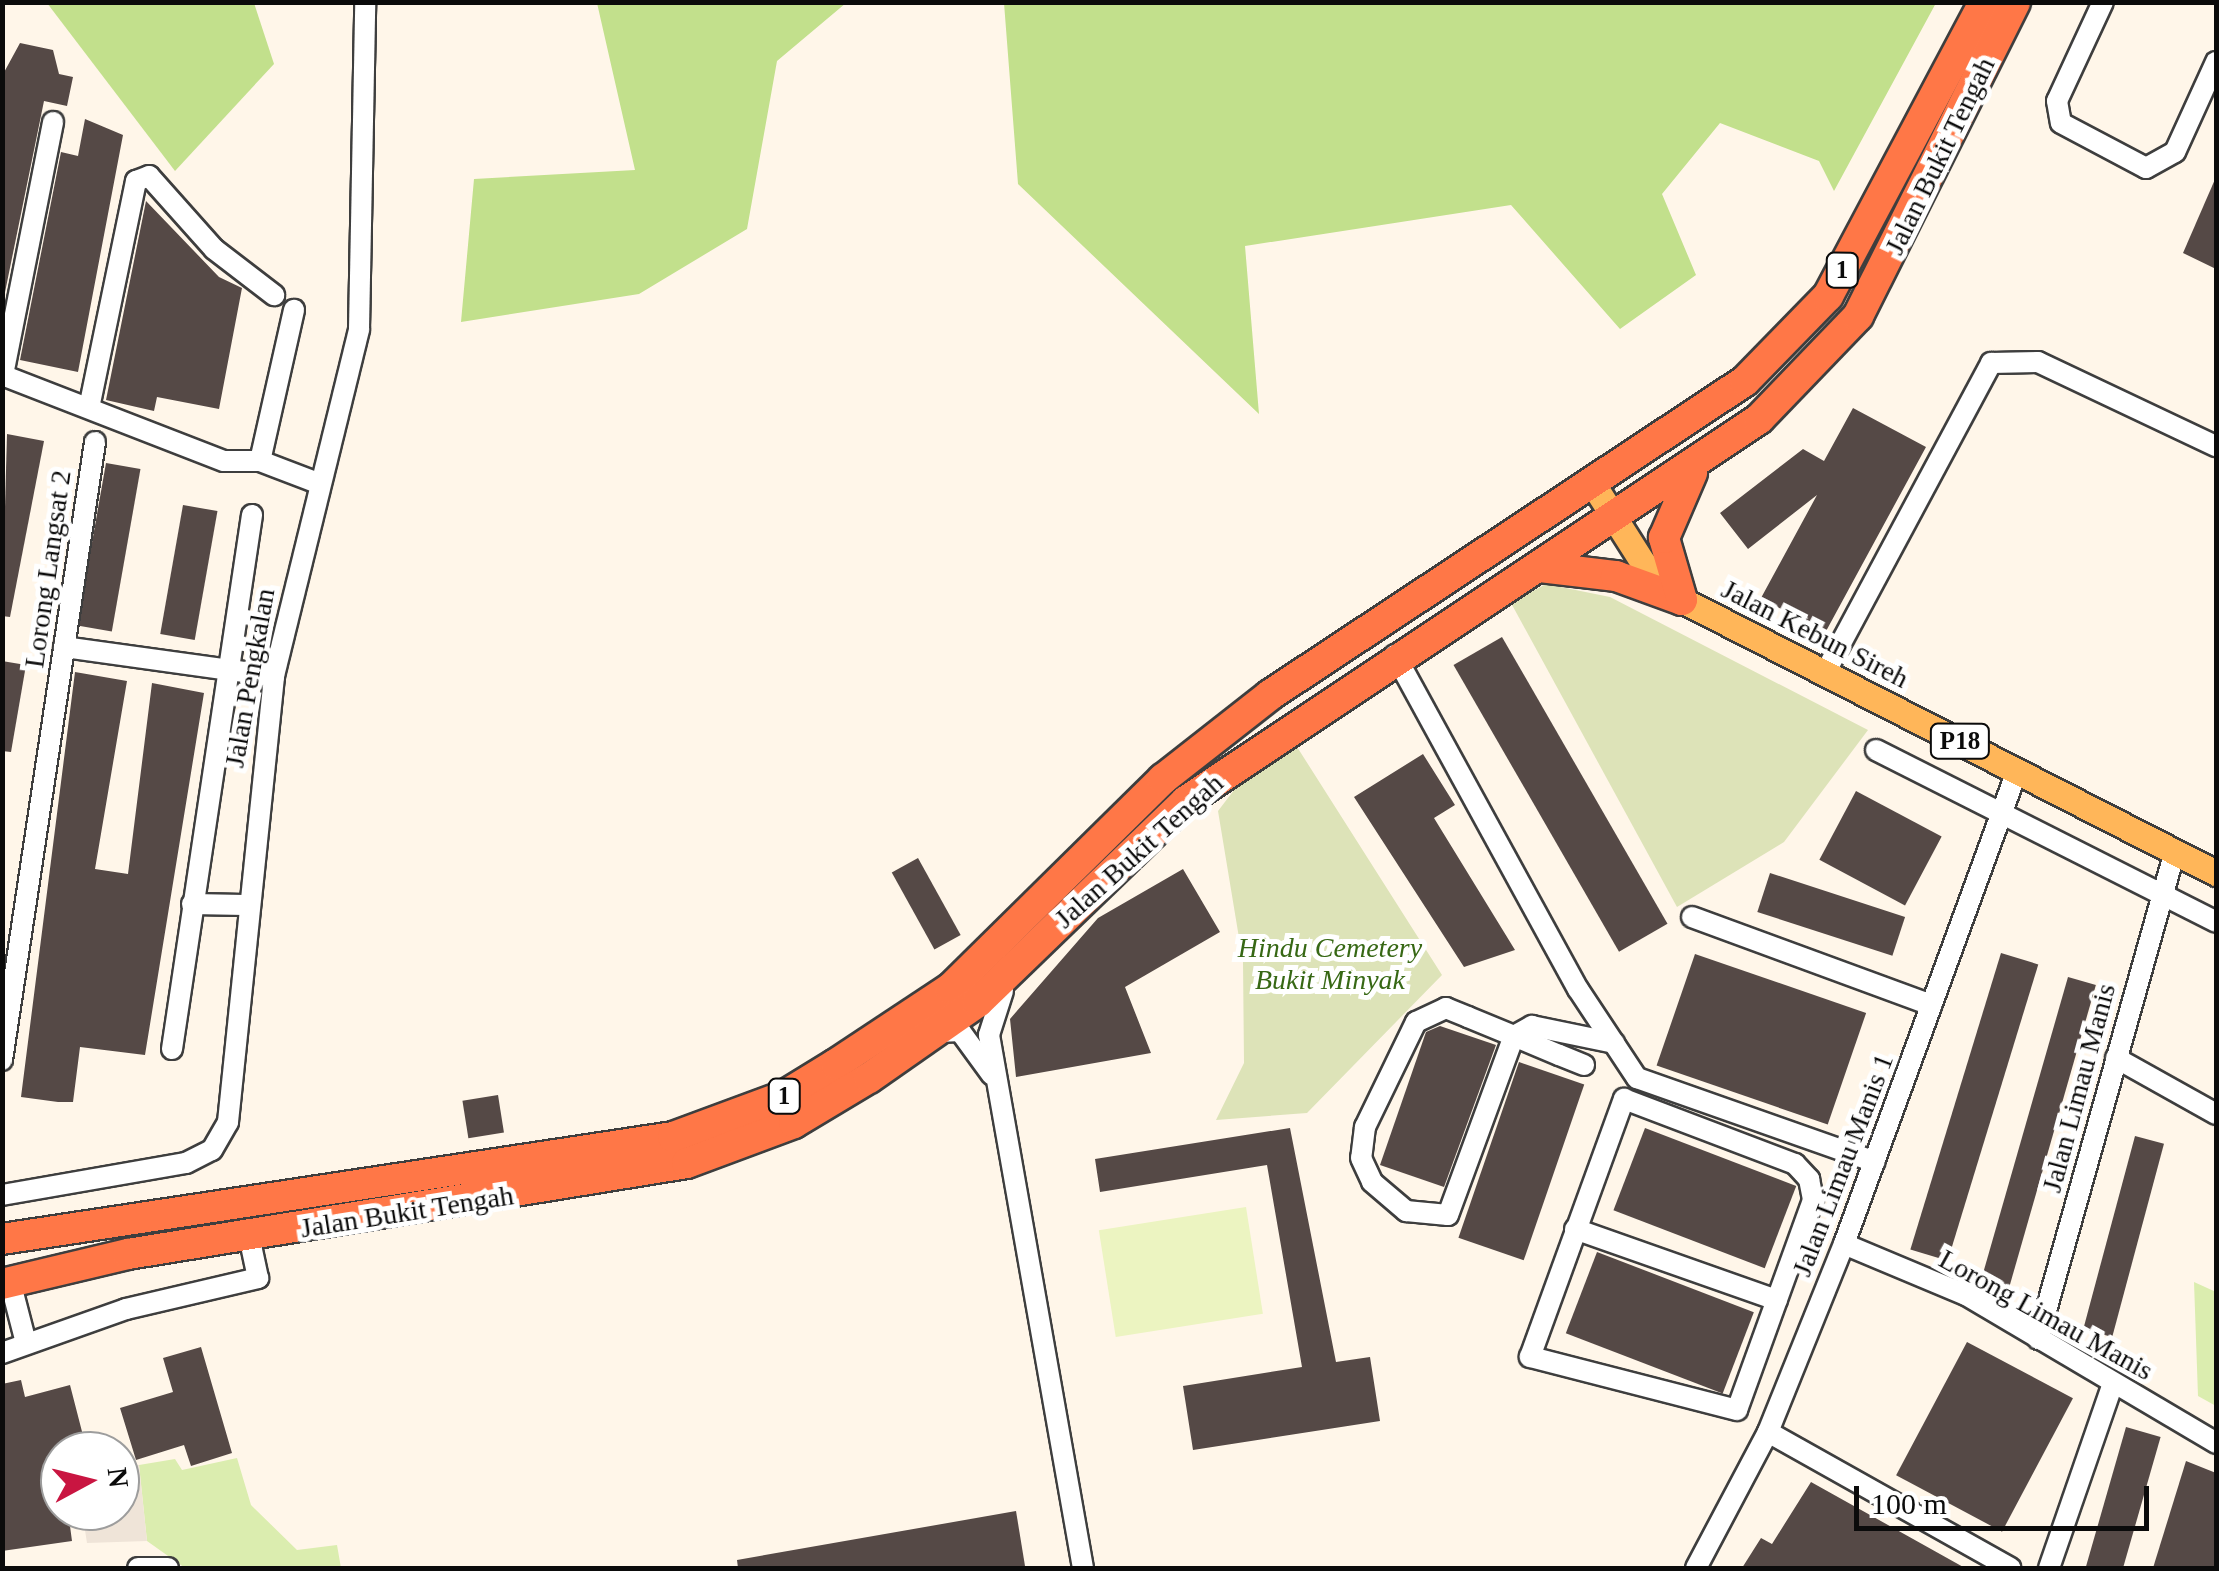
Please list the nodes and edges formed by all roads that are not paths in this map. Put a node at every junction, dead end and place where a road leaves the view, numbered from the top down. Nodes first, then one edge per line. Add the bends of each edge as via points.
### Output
1 (365, 2) edge
2 (1984, 2) edge
3 (2016, 2) edge
4 (2103, 2) edge
5 (2216, 62) edge
6 (54, 122) dead end
7 (274, 295) dead end
8 (294, 310) dead end
9 (3, 375) edge
10 (89, 408) junction
11 (95, 442) dead end
12 (2216, 446) edge
13 (260, 461) junction
14 (1697, 466) junction
15 (1591, 480) junction
16 (318, 483) junction
17 (252, 515) dead end
18 (1612, 518) junction
19 (1540, 566) junction
20 (1682, 600) junction
21 (64, 647) junction
22 (1395, 655) junction
23 (226, 670) junction
24 (1825, 673) junction
25 (274, 676) junction
26 (1876, 750) dead end
27 (2017, 770) junction
28 (2001, 813) junction
29 (2175, 851) junction
30 (2216, 872) edge
31 (2161, 894) junction
32 (2, 902) edge
33 (192, 904) junction
34 (26, 905) junction
35 (245, 906) junction
36 (1692, 918) dead end
37 (2216, 922) edge
38 (1033, 948) junction
39 (1931, 1004) junction
40 (939, 1032) junction
41 (1514, 1036) junction
42 (1614, 1043) junction
43 (172, 1049) dead end
44 (2116, 1058) junction
45 (2, 1060) edge
46 (1584, 1065) dead end
47 (996, 1080) junction
48 (2216, 1114) edge
49 (1875, 1162) junction
50 (2, 1195) edge
51 (1575, 1229) junction
52 (249, 1236) junction
53 (2, 1238) edge
54 (1844, 1244) junction
55 (6, 1283) edge
56 (1777, 1300) junction
57 (2038, 1339) junction
58 (26, 1344) junction
59 (2, 1354) edge
60 (2112, 1386) junction
61 (1737, 1410) junction
62 (1771, 1425) junction
63 (2216, 1443) edge
64 (138, 1568) edge
65 (168, 1568) edge
66 (1083, 1568) edge
67 (1696, 1568) edge
68 (2010, 1568) edge
69 (2049, 1568) edge

1 - 16 street, Jalan Pengkalan via 363,292
2 - 15 highway, Jalan Bukit Tengah / 1 via 1828,296 1745,381
3 - 14 highway, Jalan Bukit Tengah / 1 via 1858,316 1760,419
4 - 5 street via 2057,101 2061,123 2146,168 2175,152
6 - 9 street
7 - 10 street via 214,248 149,176 136,181
8 - 13 street
9 - 10 street
10 - 13 street via 224,461
11 - 21 street, Lorong Langsat 2
12 - 24 street via 2038,362 1990,363
13 - 16 street
14 - 18 highway, Jalan Bukit Tengah / 1
14 - 20 highway via 1665,522
15 - 18 main road, Jalan Kebun Sireh / P18
15 - 53 highway, Jalan Bukit Tengah / 1 via 1270,694 1162,779 951,988 782,1098 672,1138 564,1160
16 - 25 street, Jalan Pengkalan
17 - 23 street
18 - 19 highway, Jalan Bukit Tengah / 1
18 - 20 main road, Jalan Kebun Sireh / P18
19 - 20 highway via 1616,576
19 - 22 highway, Jalan Bukit Tengah / 1
20 - 24 main road, Jalan Kebun Sireh / P18
21 - 23 street
21 - 34 street, Lorong Langsat 2
22 - 38 highway, Jalan Bukit Tengah / 1 via 1186,801
22 - 42 street
23 - 25 street
23 - 33 street
24 - 27 main road, Jalan Kebun Sireh / P18
25 - 35 street, Jalan Pengkalan
26 - 28 street
27 - 28 street, Jalan Limau Manis 1
27 - 29 main road, Jalan Kebun Sireh / P18
28 - 31 street
28 - 39 street, Jalan Limau Manis 1
29 - 30 main road, Jalan Kebun Sireh / P18
29 - 31 street, Jalan Limau Manis
31 - 37 street
31 - 44 street, Jalan Limau Manis
32 - 34 street
33 - 35 street
33 - 43 street
34 - 45 street, Lorong Langsat 2
35 - 50 street, Jalan Pengkalan via 228,1122 212,1150 166,1168
36 - 39 street
38 - 40 highway, Jalan Bukit Tengah / 1
38 - 47 street via 991,1008
39 - 49 street, Jalan Limau Manis 1
40 - 47 street via 960,1031
40 - 52 highway, Jalan Bukit Tengah / 1 via 794,1123 687,1163
41 - 41 street via 1446,1008 1416,1022 1365,1127 1361,1158 1372,1182 1406,1212 1429,1220 1448,1214
41 - 42 street via 1532,1026
41 - 46 street
42 - 49 street via 1637,1078
44 - 48 street
44 - 57 street, Jalan Limau Manis
47 - 66 street
49 - 54 street, Jalan Limau Manis 1
51 - 56 street
51 - 56 street via 1624,1099 1795,1164 1810,1179 1814,1200
51 - 61 street via 1530,1357
52 - 55 highway, Jalan Bukit Tengah / 1
52 - 58 street via 258,1278 126,1308
54 - 57 street, Lorong Limau Manis via 1966,1295
54 - 62 street, Jalan Limau Manis 1
55 - 58 street
56 - 61 street
57 - 60 street, Lorong Limau Manis
58 - 59 street
60 - 63 street, Lorong Limau Manis
60 - 69 street
61 - 62 street
62 - 67 street, Jalan Limau Manis 1
62 - 68 street
64 - 65 street

